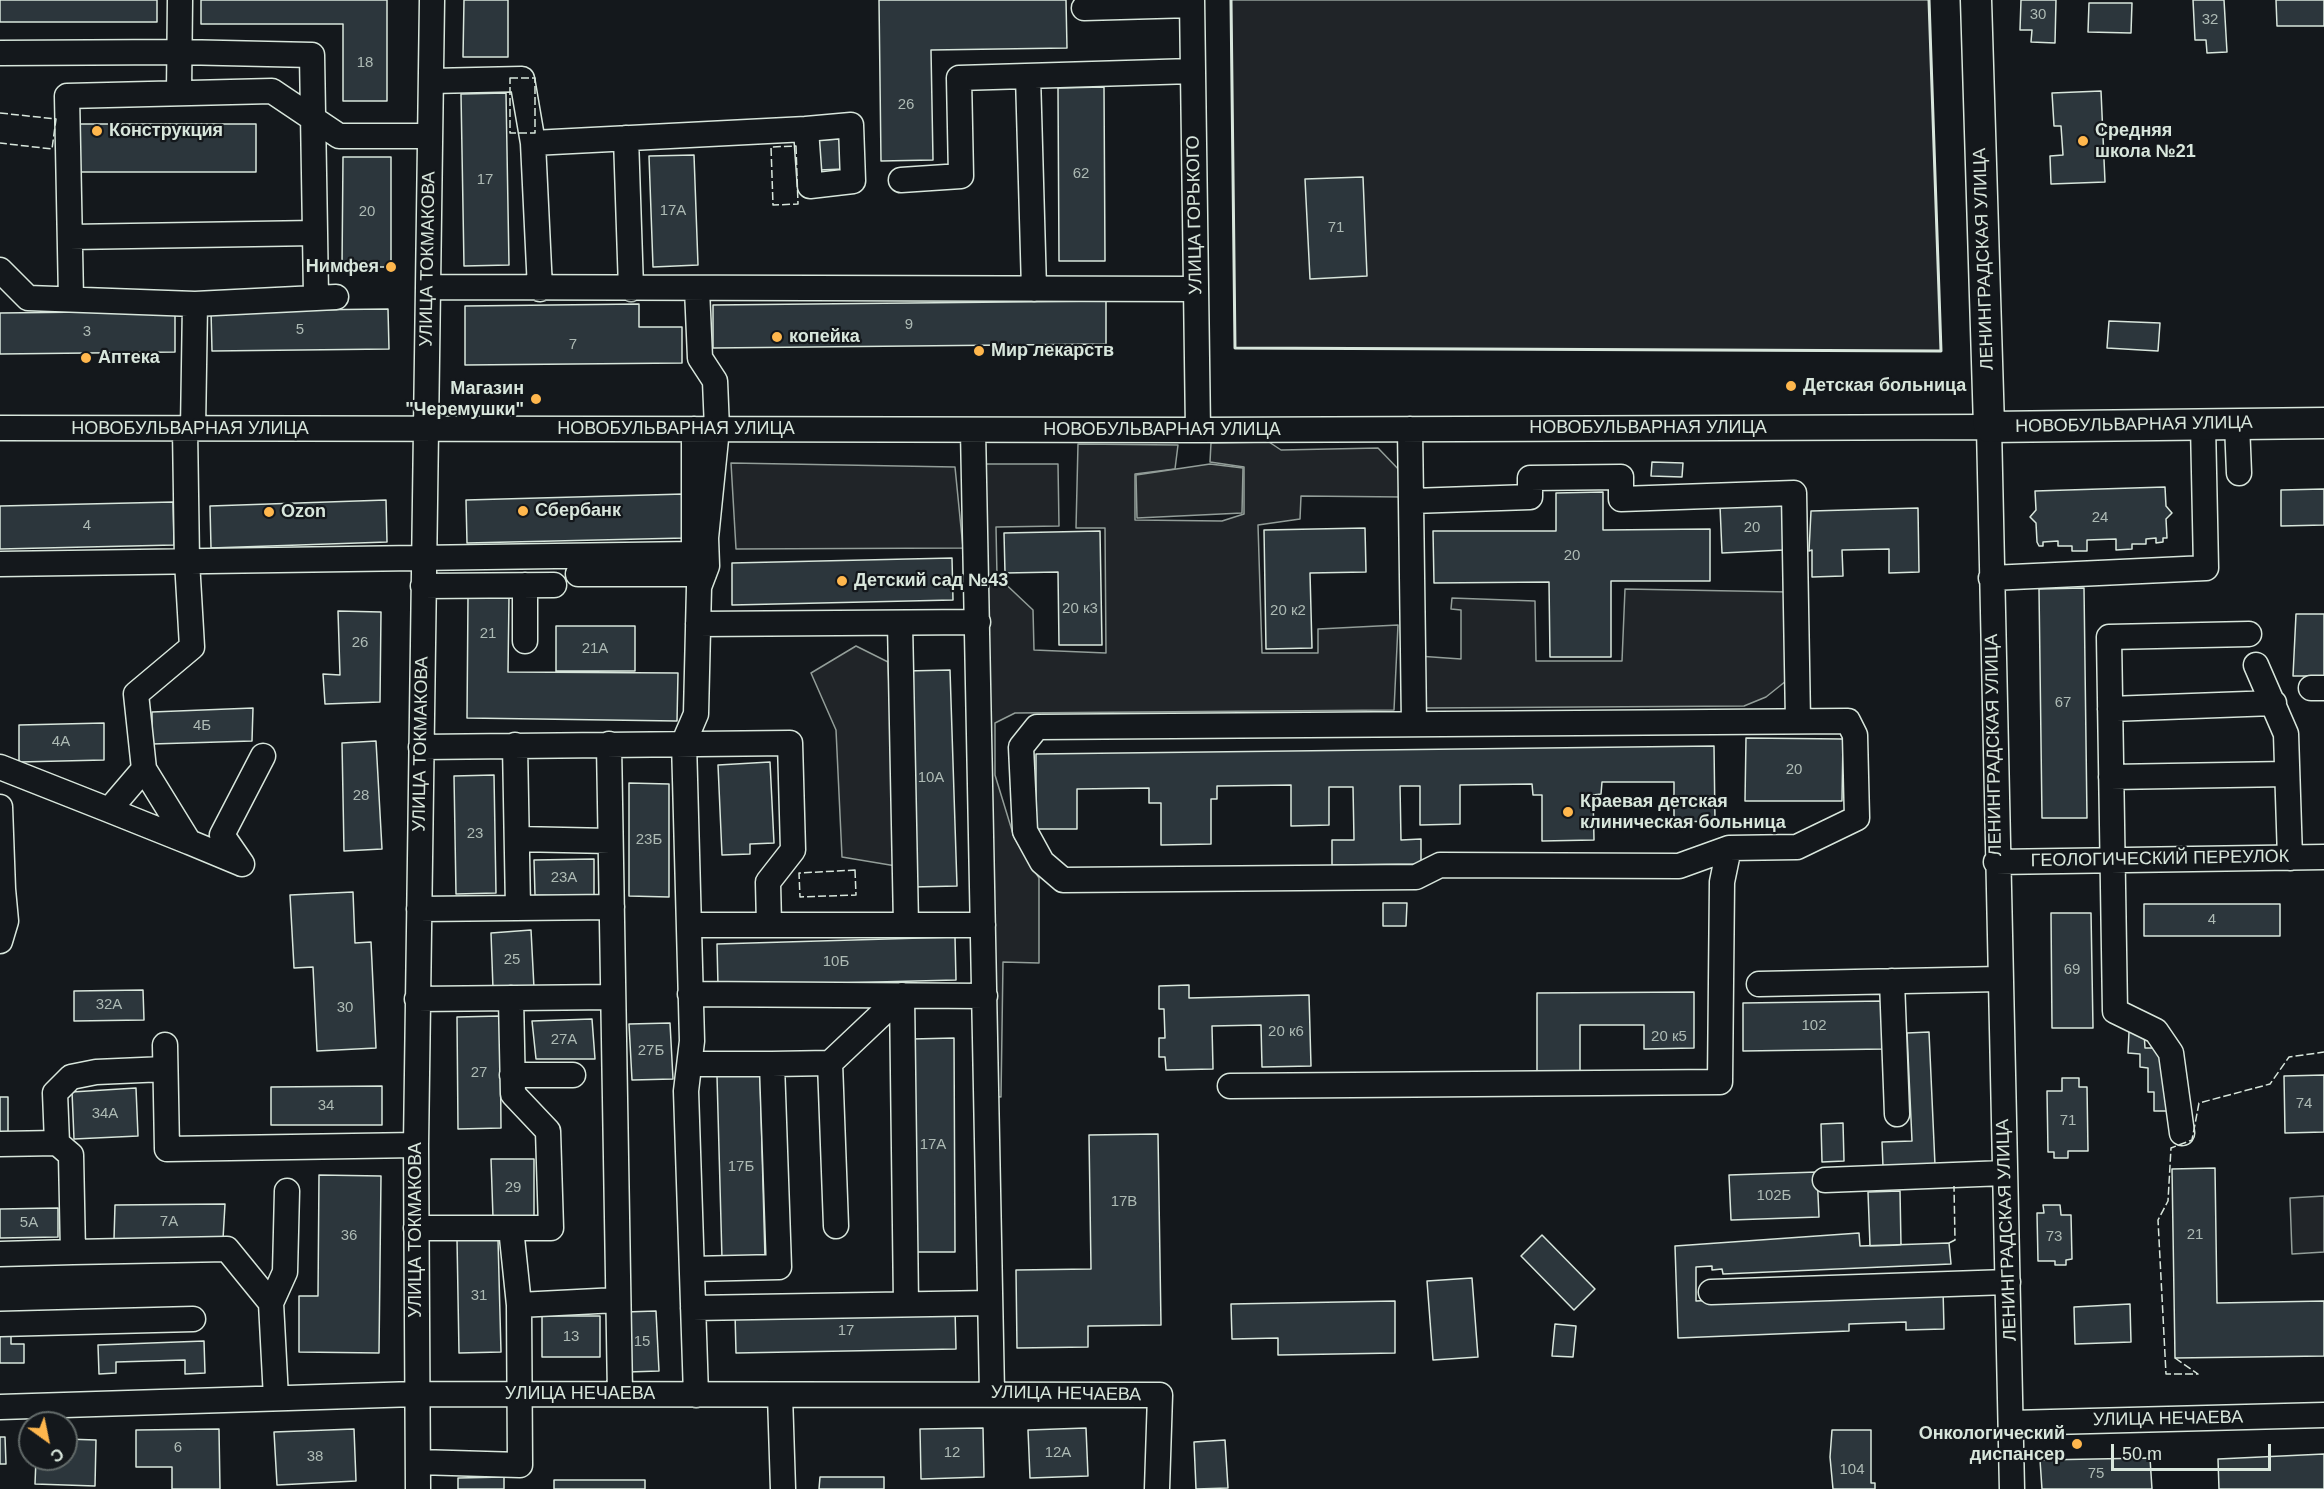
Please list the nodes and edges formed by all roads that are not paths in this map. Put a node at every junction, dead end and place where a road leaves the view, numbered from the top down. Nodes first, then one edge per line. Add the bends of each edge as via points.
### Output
1 (180, 0) edge
2 (432, 0) edge
3 (1976, 0) edge
4 (1192, 3) edge
5 (1084, 8) dead end
6 (179, 51) junction
7 (0, 53) edge
8 (1193, 71) junction
9 (1028, 76) junction
10 (431, 81) junction
11 (179, 93) junction
12 (314, 119) junction
13 (806, 129) dead end
14 (430, 136) junction
15 (626, 138) junction
16 (533, 143) junction
17 (901, 180) dead end
18 (315, 233) junction
19 (70, 237) junction
20 (0, 270) edge
21 (428, 287) junction
22 (540, 289) junction
23 (631, 289) junction
24 (697, 289) junction
25 (1034, 289) junction
26 (1196, 289) junction
27 (71, 300) junction
28 (195, 304) junction
29 (2324, 423) edge
30 (2203, 424) junction
31 (2237, 424) junction
32 (1989, 427) junction
33 (0, 428) edge
34 (189, 429) junction
35 (425, 429) junction
36 (706, 429) junction
37 (1410, 429) junction
38 (973, 430) junction
39 (1198, 430) junction
40 (2239, 473) dead end
41 (1412, 501) junction
42 (423, 558) junction
43 (187, 561) junction
44 (0, 564) edge
45 (578, 574) dead end
46 (704, 574) junction
47 (1991, 578) junction
48 (525, 585) junction
49 (554, 585) dead end
50 (423, 586) junction
51 (978, 622) junction
52 (900, 623) junction
53 (698, 624) junction
54 (2249, 634) dead end
55 (525, 641) dead end
56 (2256, 665) dead end
57 (2274, 703) junction
58 (2110, 710) junction
59 (1798, 721) junction
60 (1414, 724) junction
61 (684, 742) junction
62 (609, 744) junction
63 (515, 745) junction
64 (421, 747) junction
65 (263, 756) dead end
66 (0, 767) edge
67 (144, 768) junction
68 (2287, 774) junction
69 (2111, 777) junction
70 (0, 807) edge
71 (109, 810) junction
72 (517, 839) junction
73 (610, 841) junction
74 (189, 842) junction
75 (1729, 848) junction
76 (2324, 857) edge
77 (2290, 858) junction
78 (2112, 860) junction
79 (1996, 862) junction
80 (2, 889) edge
81 (612, 907) junction
82 (518, 908) junction
83 (419, 909) junction
84 (769, 925) junction
85 (906, 925) junction
86 (983, 925) junction
87 (689, 926) junction
88 (0, 941) edge
89 (1999, 979) junction
90 (1892, 981) junction
91 (1759, 984) dead end
92 (690, 994) junction
93 (902, 995) junction
94 (985, 996) junction
95 (613, 997) junction
96 (511, 998) junction
97 (417, 999) junction
98 (165, 1045) dead end
99 (830, 1063) junction
100 (690, 1064) junction
101 (772, 1065) junction
102 (165, 1070) junction
103 (512, 1075) junction
104 (573, 1075) dead end
105 (1230, 1086) dead end
106 (1897, 1114) dead end
107 (2182, 1133) dead end
108 (57, 1143) junction
109 (0, 1144) edge
110 (416, 1145) junction
111 (2005, 1173) junction
112 (1825, 1180) dead end
113 (286, 1191) dead end
114 (836, 1226) dead end
115 (416, 1228) junction
116 (511, 1228) junction
117 (73, 1252) junction
118 (0, 1254) edge
119 (692, 1269) junction
120 (2008, 1282) junction
121 (1711, 1292) dead end
122 (617, 1300) junction
123 (271, 1303) junction
124 (990, 1303) junction
125 (906, 1304) junction
126 (519, 1305) junction
127 (693, 1308) junction
128 (193, 1319) dead end
129 (0, 1324) edge
130 (992, 1393) junction
131 (416, 1394) junction
132 (522, 1394) junction
133 (620, 1394) junction
134 (696, 1395) junction
135 (780, 1395) junction
136 (276, 1398) junction
137 (0, 1407) edge
138 (2324, 1415) edge
139 (2012, 1423) junction
140 (418, 1462) junction
141 (418, 1489) edge
142 (783, 1489) edge
143 (1157, 1489) edge
144 (2012, 1489) edge

1 - 6 street
2 - 10 street, УЛИЦА ТОКМАКОВА
3 - 32 main road, ЛЕНИНГРАДСКАЯ УЛИЦА
4 - 5 street
4 - 8 street, УЛИЦА ГОРЬКОГО
6 - 7 street
6 - 11 street
6 - 12 street via 312,55
8 - 9 street
8 - 26 street, УЛИЦА ГОРЬКОГО
9 - 17 street via 959,78 960,176
9 - 25 street
10 - 14 street, УЛИЦА ТОКМАКОВА
10 - 16 street via 522,79
11 - 12 street via 272,91
11 - 19 street via 67,96
12 - 14 street via 339,136
12 - 18 street
13 - 15 street
14 - 21 street, УЛИЦА ТОКМАКОВА
15 - 16 street
15 - 23 street
16 - 22 street
18 - 19 street
18 - 28 street via 326,297
19 - 27 street
20 - 27 street via 28,298
21 - 22 street
21 - 35 street, УЛИЦА ТОКМАКОВА
22 - 23 street
23 - 24 street
24 - 25 street
24 - 36 street via 700,358 715,381
25 - 26 street
26 - 39 street, УЛИЦА ГОРЬКОГО
27 - 28 street
28 - 34 street
29 - 31 main road, НОВОБУЛЬВАРНАЯ УЛИЦА
30 - 31 main road, НОВОБУЛЬВАРНАЯ УЛИЦА
30 - 32 main road, НОВОБУЛЬВАРНАЯ УЛИЦА
30 - 47 street via 2206,568
31 - 40 street
32 - 37 street, НОВОБУЛЬВАРНАЯ УЛИЦА
32 - 47 street, ЛЕНИНГРАДСКАЯ УЛИЦА
33 - 34 street, НОВОБУЛЬВАРНАЯ УЛИЦА
34 - 35 street, НОВОБУЛЬВАРНАЯ УЛИЦА
34 - 43 street
35 - 36 street, НОВОБУЛЬВАРНАЯ УЛИЦА
35 - 42 street, УЛИЦА ТОКМАКОВА
36 - 38 street, НОВОБУЛЬВАРНАЯ УЛИЦА
36 - 42 street via 694,554
36 - 46 street
37 - 39 street, НОВОБУЛЬВАРНАЯ УЛИЦА
37 - 41 street
38 - 39 street, НОВОБУЛЬВАРНАЯ УЛИЦА
38 - 51 street
41 - 59 street via 1530,497 1530,478 1622,477 1621,499 1794,493
41 - 60 street
42 - 43 street
42 - 50 street, УЛИЦА ТОКМАКОВА
43 - 44 street
43 - 67 street via 192,648 136,694
45 - 46 street
46 - 53 street via 699,587
47 - 79 street, ЛЕНИНГРАДСКАЯ УЛИЦА
48 - 49 street
48 - 50 street
48 - 55 street
50 - 64 street, УЛИЦА ТОКМАКОВА
51 - 52 street
51 - 86 street
52 - 53 street
52 - 85 street
53 - 61 street via 696,714
54 - 58 street via 2109,636
56 - 57 street
57 - 58 street
57 - 68 street via 2286,735
58 - 69 street
59 - 60 street
59 - 75 street via 1848,721 1855,735 1857,818 1797,847
60 - 75 street via 1037,727 1021,747 1025,831 1042,862 1063,880 1416,877 1440,866 1679,866
61 - 62 street
61 - 84 street via 790,743 793,850 768,882
61 - 87 street
62 - 63 street
62 - 73 street
63 - 64 street
63 - 72 street
64 - 83 street, УЛИЦА ТОКМАКОВА
65 - 74 street via 222,834 242,864
66 - 71 street
67 - 71 street
67 - 74 street
68 - 69 street
68 - 77 street
69 - 78 street
70 - 80 street
71 - 74 street
72 - 73 street
72 - 82 street
73 - 81 street
75 - 105 street via 1722,882 1720,1082
76 - 77 street, ГЕОЛОГИЧЕСКИЙ ПЕРЕУЛОК
77 - 78 street, ГЕОЛОГИЧЕСКИЙ ПЕРЕУЛОК
78 - 79 street, ГЕОЛОГИЧЕСКИЙ ПЕРЕУЛОК
78 - 107 street via 2115,1011 2156,1031 2171,1053
79 - 89 street, ЛЕНИНГРАДСКАЯ УЛИЦА
80 - 88 street via 6,921
81 - 82 street
81 - 95 street
82 - 83 street
83 - 97 street, УЛИЦА ТОКМАКОВА
84 - 85 street
84 - 87 street
85 - 86 street
86 - 94 street
87 - 92 street
89 - 90 street
89 - 111 street, ЛЕНИНГРАДСКАЯ УЛИЦА
90 - 91 street
90 - 106 street
92 - 93 street
92 - 100 street
93 - 94 street
93 - 99 street
93 - 125 street
94 - 124 street
95 - 96 street
95 - 122 street
96 - 97 street
96 - 103 street
97 - 110 street, УЛИЦА ТОКМАКОВА
98 - 102 street
99 - 101 street
99 - 114 street
100 - 101 street
100 - 119 street via 686,1091
101 - 119 street via 779,1267
102 - 108 street via 96,1072 71,1077 55,1093
102 - 110 street via 167,1149
103 - 104 street
103 - 116 street via 513,1094 548,1131 551,1228
108 - 109 street
108 - 117 street via 71,1155
110 - 115 street, УЛИЦА ТОКМАКОВА
111 - 112 street
111 - 120 street, ЛЕНИНГРАДСКАЯ УЛИЦА
113 - 123 street via 285,1272
115 - 116 street
115 - 131 street, УЛИЦА ТОКМАКОВА
116 - 126 street
117 - 118 street
117 - 123 street via 227,1249
119 - 127 street
120 - 121 street
120 - 139 street, ЛЕНИНГРАДСКАЯ УЛИЦА
122 - 126 street
122 - 133 street
123 - 136 street
124 - 125 street
124 - 130 street
125 - 127 street
126 - 132 street
127 - 134 street
128 - 129 street
130 - 135 street, УЛИЦА НЕЧАЕВА
130 - 143 street, УЛИЦА НЕЧАЕВА via 1160,1395
131 - 132 street, УЛИЦА НЕЧАЕВА
131 - 136 street, УЛИЦА НЕЧАЕВА
131 - 140 street, УЛИЦА ТОКМАКОВА
132 - 133 street, УЛИЦА НЕЧАЕВА
132 - 140 street via 520,1465
133 - 134 street, УЛИЦА НЕЧАЕВА
134 - 135 street, УЛИЦА НЕЧАЕВА
135 - 142 street
136 - 137 street, УЛИЦА НЕЧАЕВА
138 - 139 street, УЛИЦА НЕЧАЕВА
139 - 144 street, ЛЕНИНГРАДСКАЯ УЛИЦА
140 - 141 street, УЛИЦА ТОКМАКОВА

